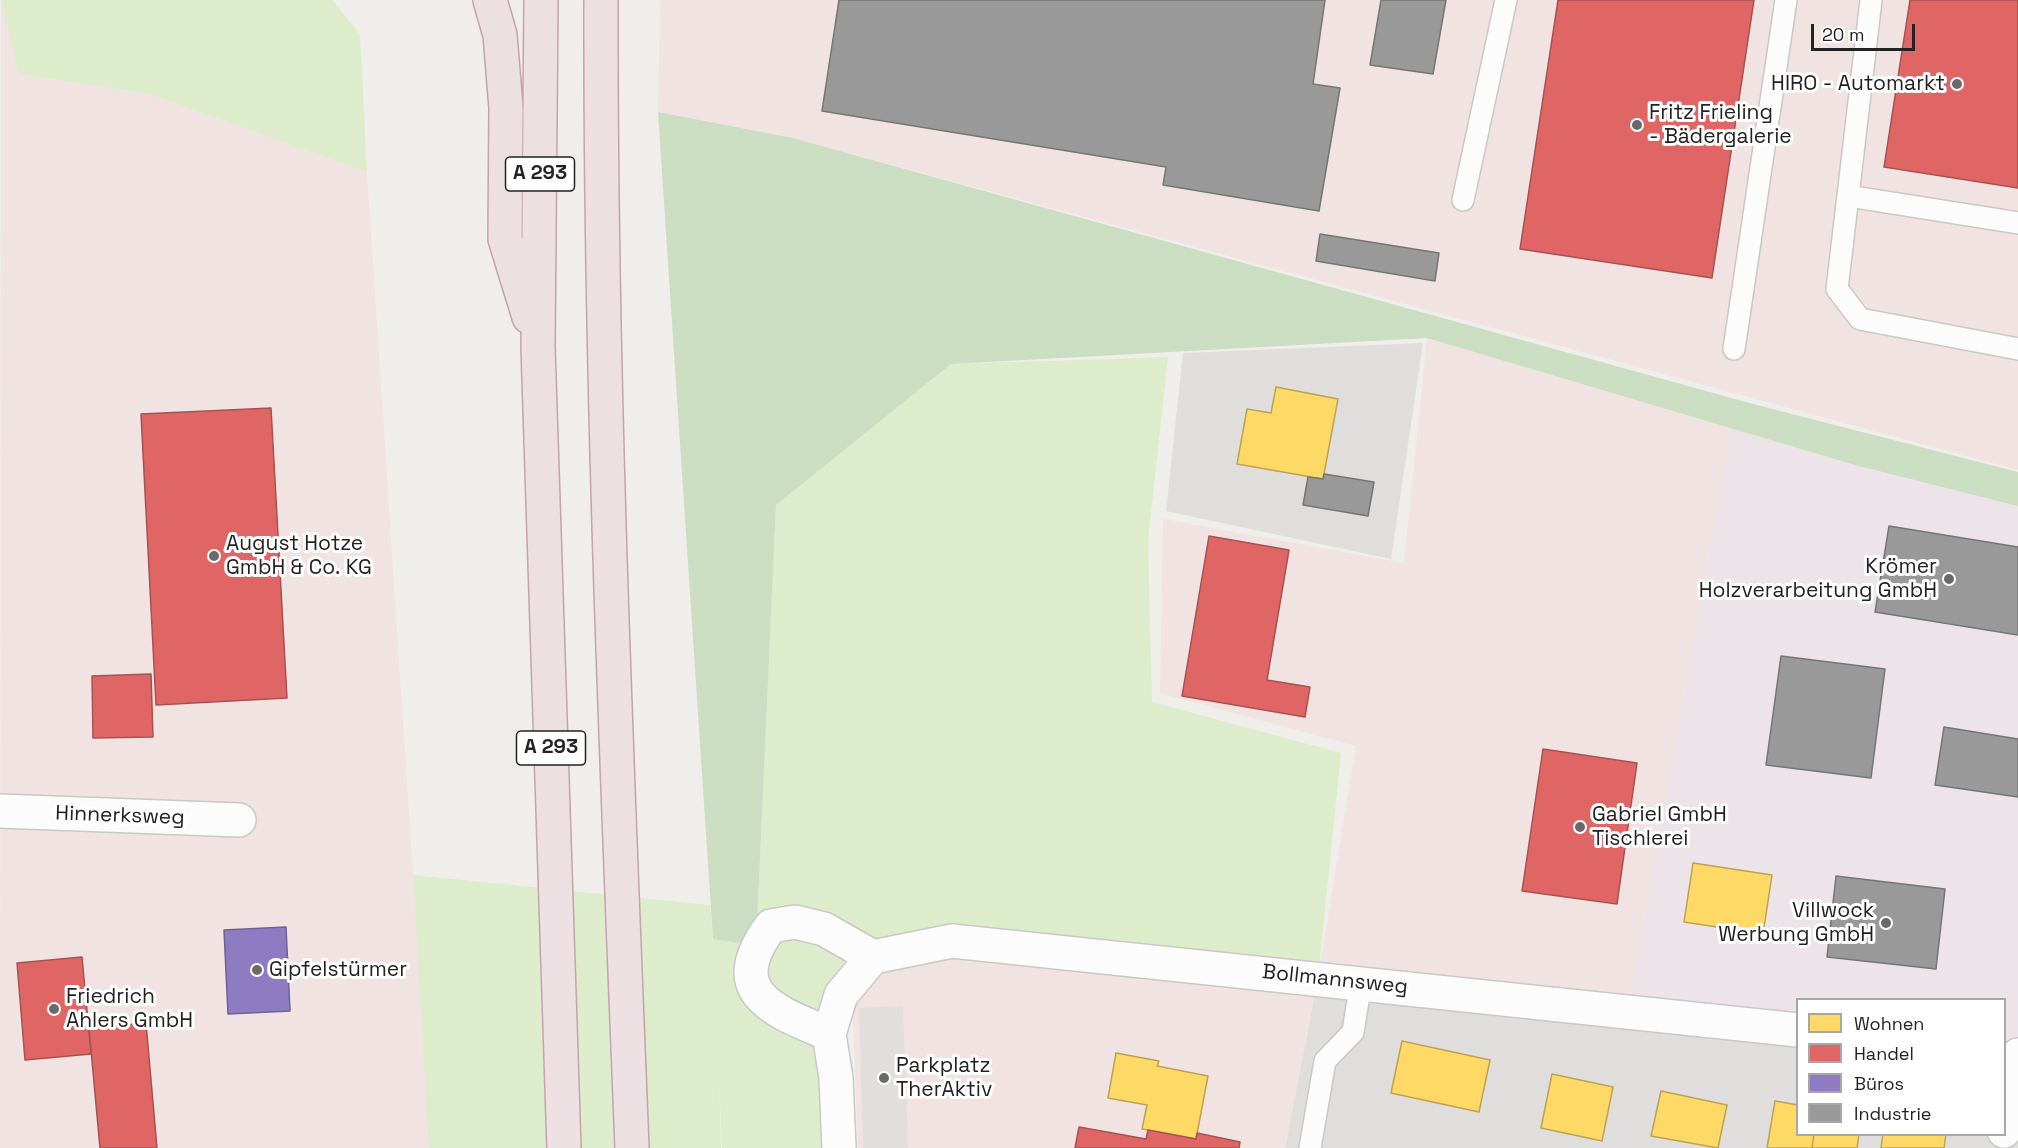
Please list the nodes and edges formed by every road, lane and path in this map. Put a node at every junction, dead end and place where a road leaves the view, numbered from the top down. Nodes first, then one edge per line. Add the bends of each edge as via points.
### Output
1 (490, 0) edge
2 (541, 0) edge
3 (601, 0) edge
4 (1506, 0) edge
5 (1786, 0) edge
6 (1871, 0) edge
7 (1848, 196) junction
8 (1463, 200) dead end
9 (2018, 223) edge
10 (538, 347) junction
11 (1734, 350) dead end
12 (2018, 350) edge
13 (0, 811) edge
14 (239, 820) dead end
15 (873, 957) junction
16 (1361, 982) junction
17 (1796, 1030) edge
18 (829, 1034) junction
19 (2018, 1054) edge
20 (2006, 1122) edge
21 (564, 1148) edge
22 (632, 1148) edge
23 (838, 1148) edge
24 (1310, 1148) edge

1 - 10 highway via 500,35 506,108 505,239
2 - 10 highway, A 293
3 - 22 highway, A 293 via 600,197 611,605
4 - 8 lane
5 - 11 lane
6 - 7 lane
7 - 9 lane
7 - 12 lane via 1837,289 1860,319
10 - 21 highway, A 293
13 - 14 street, Hinnerksweg
15 - 16 street, Bollmannsweg via 952,941
15 - 18 street via 841,995
15 - 18 street via 824,929 795,922 771,926 756,946 750,974 760,1000
16 - 17 street, Bollmannsweg
16 - 24 lane via 1353,1032 1325,1061
18 - 23 street via 836,1078
19 - 20 street

